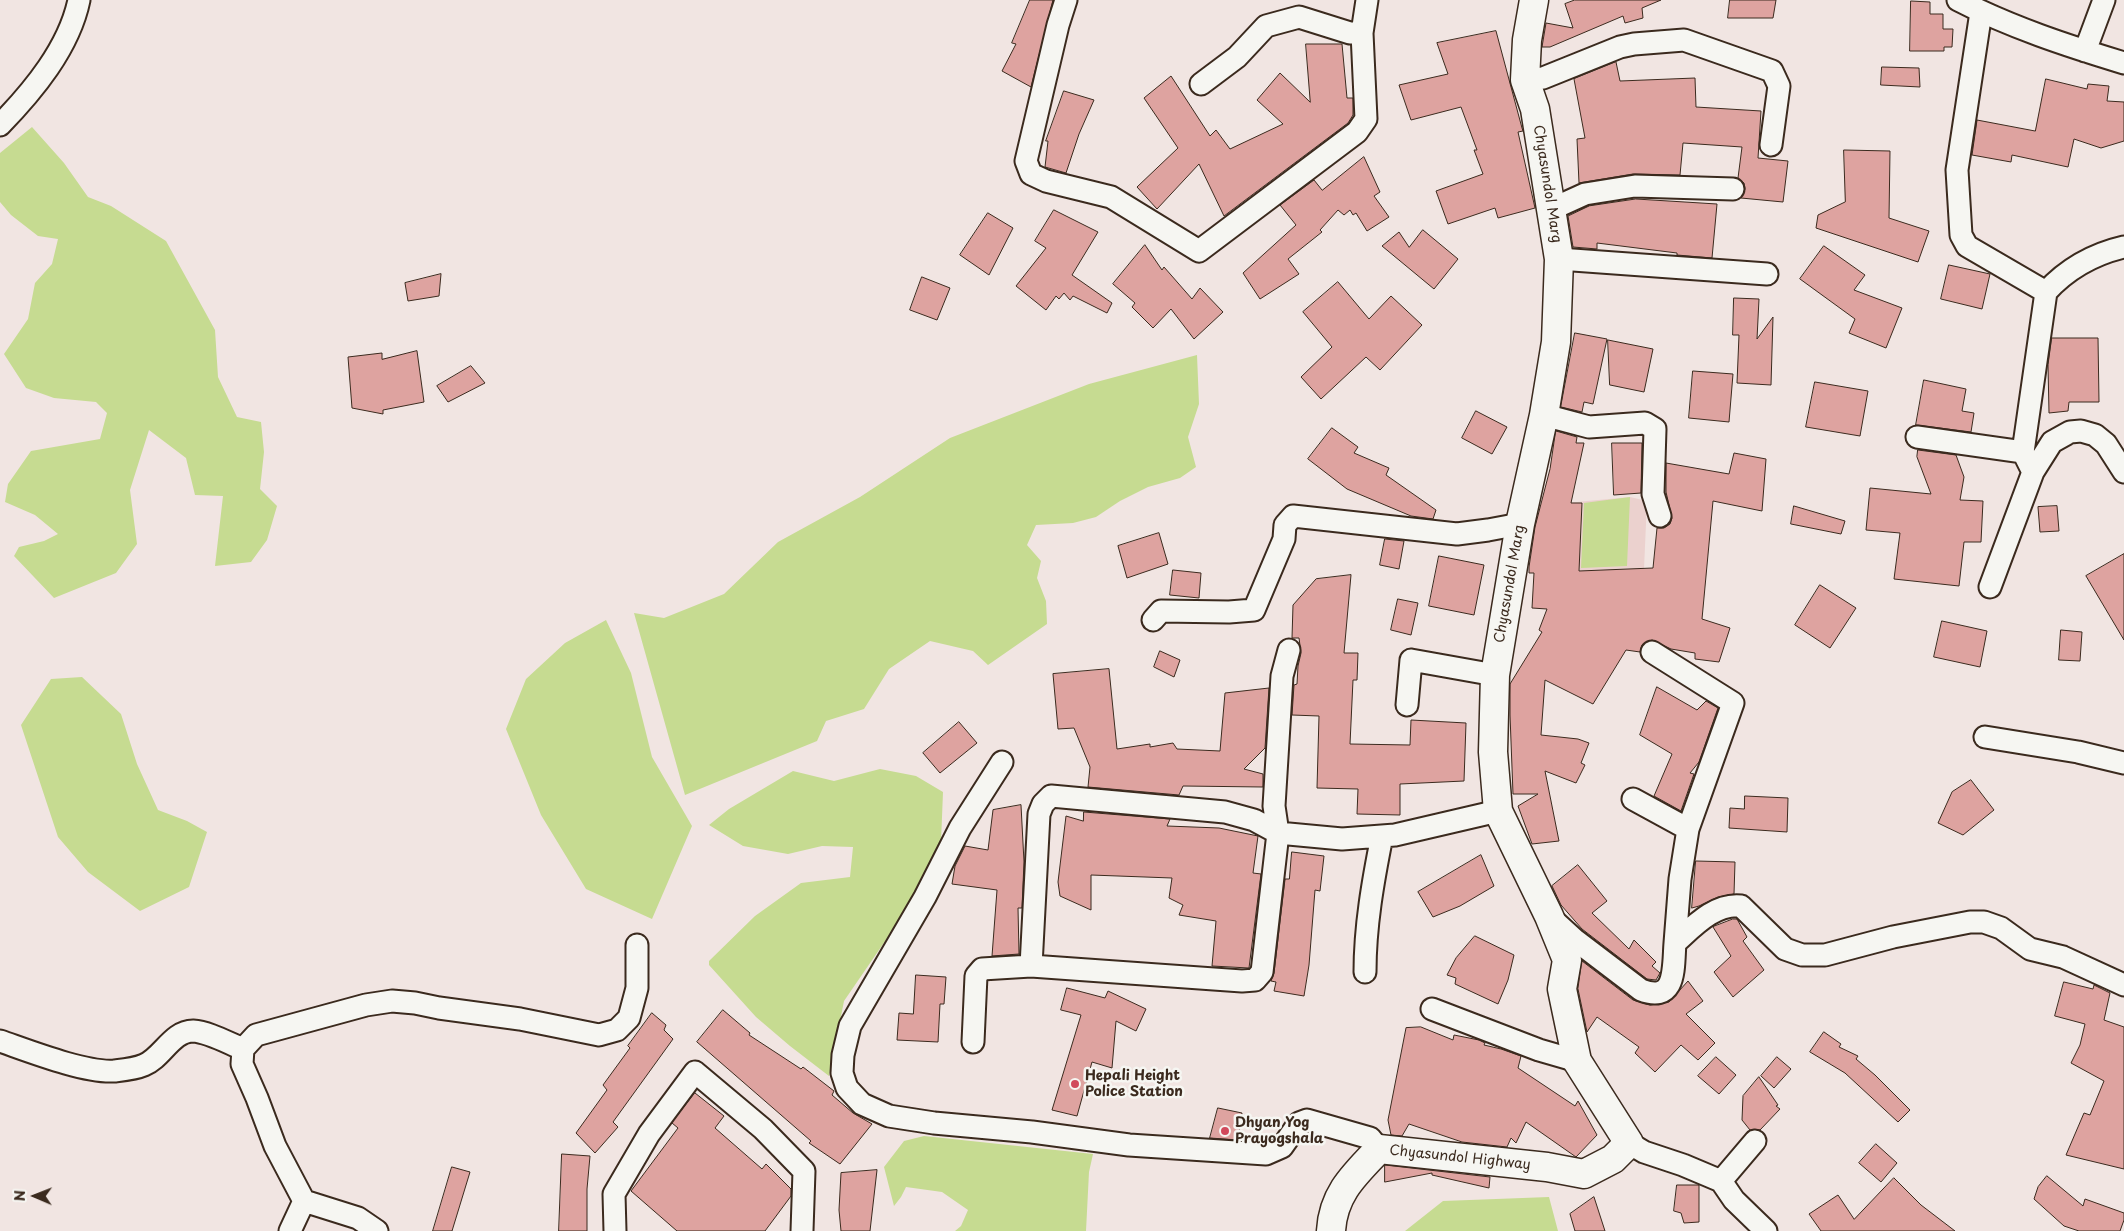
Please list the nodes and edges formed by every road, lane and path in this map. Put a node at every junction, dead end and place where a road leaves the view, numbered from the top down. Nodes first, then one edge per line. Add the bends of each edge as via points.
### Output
1 (79, 0) edge
2 (1066, 0) edge
3 (1367, 0) edge
4 (1534, 0) edge
5 (1958, 0) edge
6 (2104, 0) edge
7 (1981, 12) junction
8 (1362, 33) junction
9 (2085, 52) junction
10 (2124, 63) edge
11 (1526, 80) junction
12 (1201, 84) dead end
13 (0, 125) edge
14 (1771, 145) dead end
15 (1733, 189) dead end
16 (1552, 209) junction
17 (2124, 247) edge
18 (1559, 259) junction
19 (1767, 274) dead end
20 (2046, 292) junction
21 (1544, 415) junction
22 (1917, 437) dead end
23 (2023, 452) junction
24 (2033, 472) junction
25 (2124, 472) edge
26 (1660, 516) dead end
27 (1520, 524) junction
28 (1990, 587) dead end
29 (1152, 620) dead end
30 (1289, 650) dead end
31 (1652, 652) dead end
32 (1494, 675) junction
33 (1407, 705) dead end
34 (1985, 737) dead end
35 (1002, 762) dead end
36 (2124, 763) edge
37 (1634, 798) dead end
38 (1498, 811) junction
39 (1688, 829) junction
40 (1278, 833) junction
41 (1382, 836) junction
42 (1549, 916) junction
43 (1676, 943) junction
44 (637, 944) dead end
45 (1031, 966) junction
46 (1365, 972) dead end
47 (2124, 985) edge
48 (1432, 1010) dead end
49 (0, 1041) edge
50 (973, 1042) dead end
51 (243, 1049) junction
52 (1577, 1061) junction
53 (1755, 1141) dead end
54 (1629, 1144) junction
55 (1379, 1149) junction
56 (1721, 1181) junction
57 (304, 1201) junction
58 (290, 1231) edge
59 (377, 1231) edge
60 (615, 1231) edge
61 (802, 1231) edge
62 (1331, 1231) edge
63 (1766, 1231) edge

1 - 13 street via 67,36 32,89
2 - 8 street via 1027,153 1031,174 1046,182 1111,197 1198,251 1357,132 1366,119
3 - 8 street
4 - 11 street, Chyasundol Marg via 1526,40
5 - 7 street
6 - 9 street
7 - 9 street
7 - 20 street via 1957,170 1961,235 1967,246
8 - 12 street via 1299,17 1266,26 1236,57
9 - 10 street
11 - 14 street via 1543,78 1620,47 1684,40 1772,71 1777,77 1779,86
11 - 16 street, Chyasundol Marg via 1535,110
15 - 16 street via 1635,186 1585,194
16 - 18 street, Chyasundol Marg
17 - 20 street via 2084,262 2061,276
18 - 19 street
18 - 21 street, Chyasundol Marg via 1556,342
20 - 23 street
21 - 26 street via 1589,427 1645,423 1655,429 1653,494
21 - 27 street, Chyasundol Marg
22 - 23 street
23 - 24 street
24 - 25 street via 2052,442 2070,432 2081,431 2095,435 2106,444
24 - 28 street
27 - 29 street via 1458,534 1293,516 1285,525 1284,539 1254,610 1161,611
27 - 32 street, Chyasundol Marg
30 - 40 street via 1282,676 1274,806
31 - 39 street via 1733,703
32 - 33 street via 1411,660
32 - 38 street, Chyasundol Marg via 1493,752
34 - 36 street
35 - 55 street via 960,828 925,898 850,1026 842,1073 847,1088 862,1104 889,1116 934,1123 1129,1145 1266,1154 1282,1147 1299,1122 1307,1120 1370,1138
37 - 39 street
38 - 41 street
38 - 42 street, Chyasundol Marg
39 - 43 street via 1680,879
40 - 41 street via 1342,839
40 - 45 street via 1262,972 1255,980
40 - 45 street via 1254,820 1225,812 1051,796 1039,814
41 - 46 street via 1368,922
42 - 43 street via 1582,945 1647,992 1661,993 1670,984
42 - 52 street, Chyasundol Marg via 1567,960 1562,990
43 - 47 street via 1704,917 1733,905 1741,906 1785,949 1802,955 1825,955 1893,937 1984,922 2001,928 2030,948 2063,957
44 - 51 street via 637,988 628,1018 616,1030 599,1035 520,1019 392,1001 256,1035
45 - 50 street via 982,969 976,976
48 - 52 street
49 - 51 street via 88,1068 112,1071 145,1065 181,1034 190,1031
51 - 57 street via 242,1064 275,1146
52 - 54 street, Chyasundol Marg
53 - 56 street
54 - 55 street, Chyasundol Highway via 1614,1159 1584,1174
54 - 56 street
55 - 62 street, Chyasundol Highway via 1336,1202
56 - 63 street via 1734,1200
57 - 58 street
57 - 59 street via 358,1218
60 - 61 street via 614,1194 649,1134 695,1072 764,1129 804,1171

